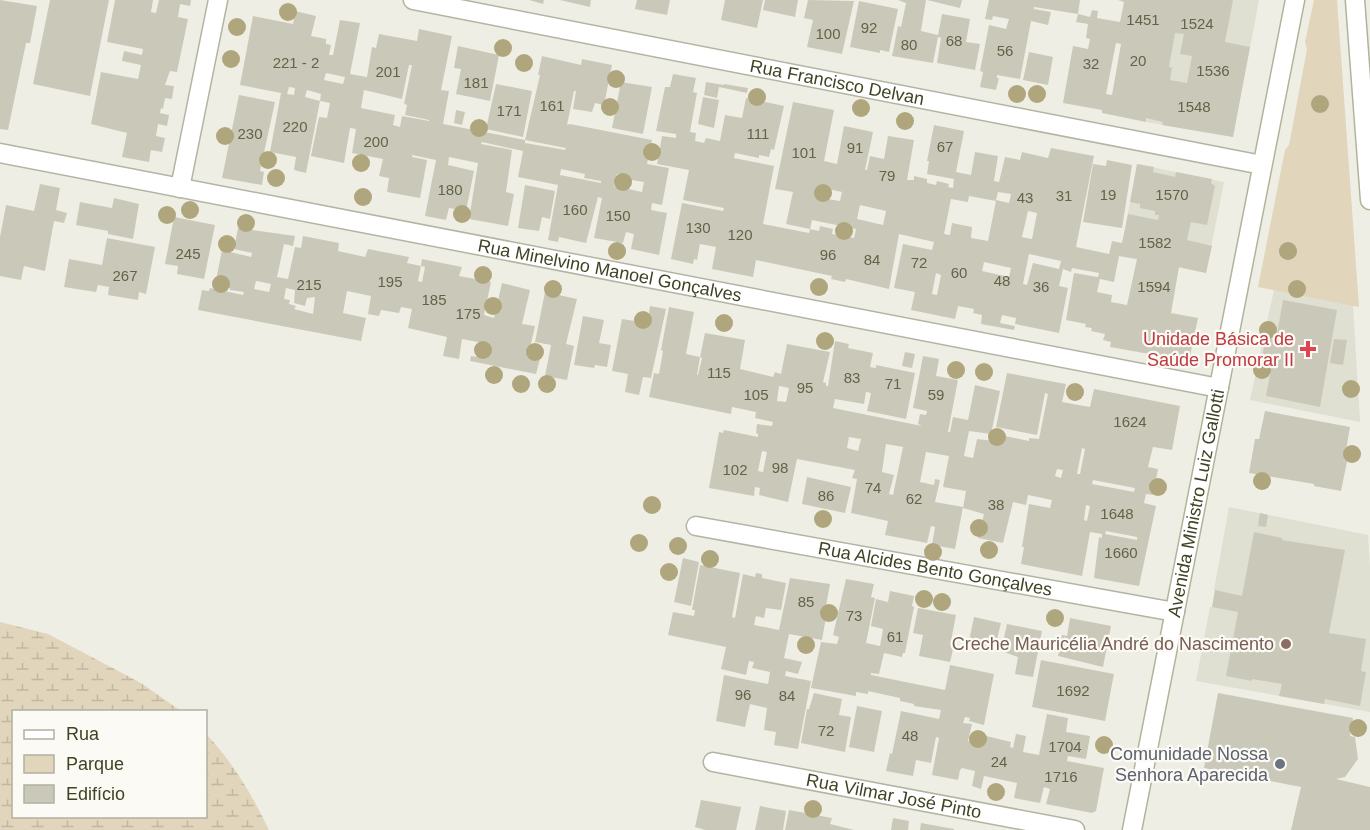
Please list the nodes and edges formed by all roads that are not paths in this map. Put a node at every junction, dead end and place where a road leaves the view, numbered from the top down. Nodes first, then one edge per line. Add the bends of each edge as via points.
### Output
1 (218, 0) edge
2 (413, 0) edge
3 (1295, 0) edge
4 (1355, 0) edge
5 (0, 153) edge
6 (1262, 165) junction
7 (180, 188) junction
8 (1370, 200) edge
9 (1219, 388) junction
10 (696, 526) dead end
11 (1175, 612) junction
12 (713, 762) dead end
13 (1075, 830) edge
14 (1132, 830) edge

1 - 7 street
2 - 6 street, Rua Francisco Delvan
3 - 6 street, Avenida Ministro Luiz Gallotti
4 - 8 street
5 - 7 street, Rua Minelvino Manoel Gonçalves
6 - 9 street, Avenida Ministro Luiz Gallotti
7 - 9 street, Rua Minelvino Manoel Gonçalves
9 - 11 street, Avenida Ministro Luiz Gallotti
10 - 11 street, Rua Alcides Bento Gonçalves
11 - 14 street, Avenida Ministro Luiz Gallotti
12 - 13 street, Rua Vilmar José Pinto

